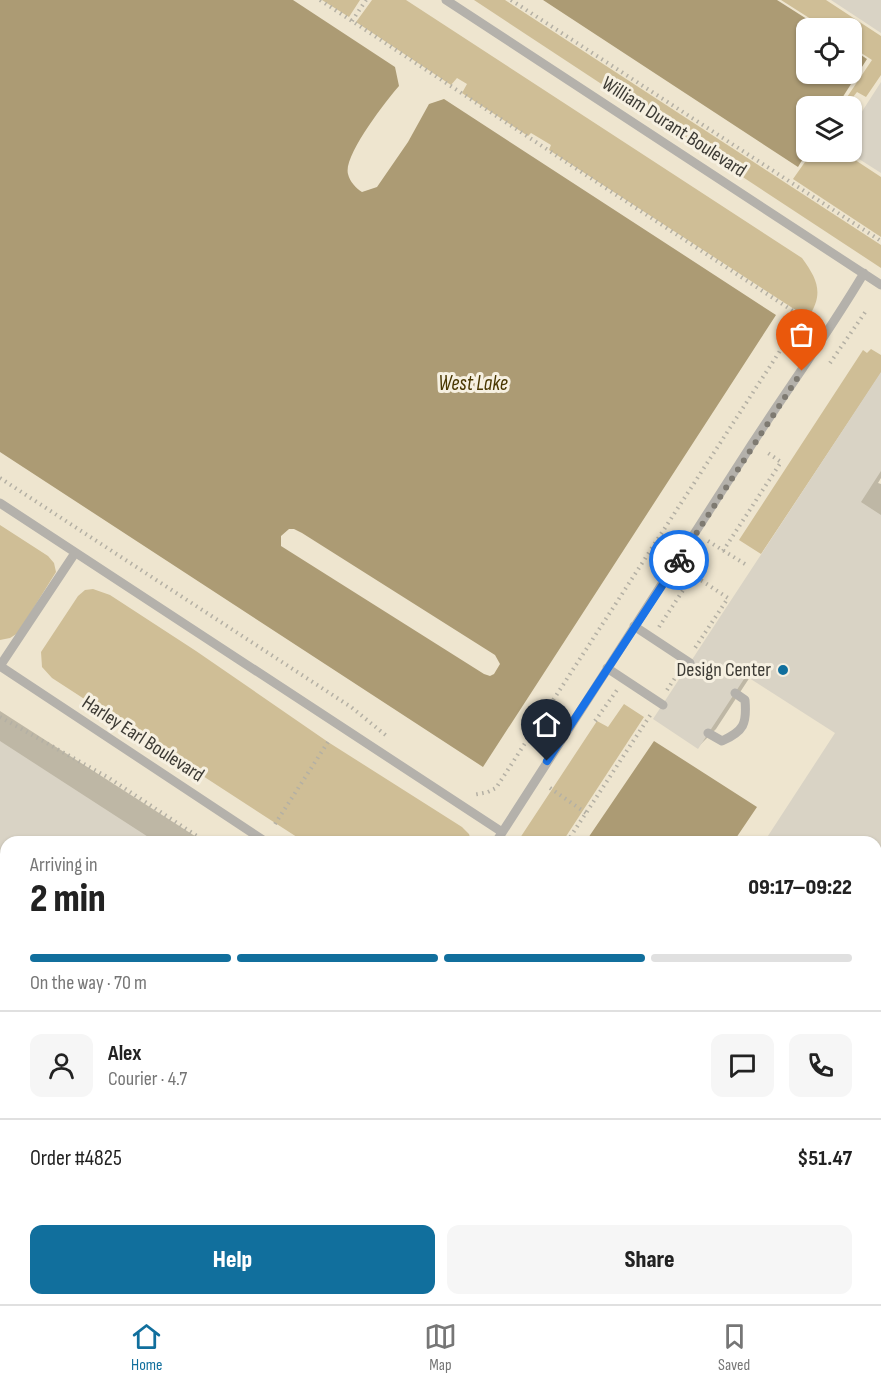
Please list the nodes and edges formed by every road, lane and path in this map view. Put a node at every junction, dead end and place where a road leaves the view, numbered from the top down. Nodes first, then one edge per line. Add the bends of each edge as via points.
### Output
1 (320, 0) edge
2 (366, 0) edge
3 (446, 0) edge
4 (511, 0) edge
5 (352, 21) junction
6 (881, 241) edge
7 (864, 273) junction
8 (881, 285) edge
9 (866, 311) dead end
10 (830, 363) dead end
11 (753, 443) junction
12 (0, 478) edge
13 (0, 503) edge
14 (697, 533) junction
15 (723, 550) junction
16 (75, 553) junction
17 (745, 564) dead end
18 (634, 626) junction
19 (657, 630) dead end
20 (688, 662) junction
21 (0, 666) edge
22 (607, 668) junction
23 (735, 693) dead end
24 (661, 703) junction
25 (0, 717) edge
26 (708, 733) dead end
27 (328, 742) dead end
28 (395, 743) dead end
29 (550, 788) dead end
30 (468, 795) dead end
31 (586, 813) junction
32 (275, 824) dead end
33 (502, 832) junction
34 (197, 836) edge
35 (257, 836) edge
36 (500, 836) edge
37 (571, 836) edge

1 - 5 path
2 - 5 path
3 - 7 lane, William Durant Boulevard
4 - 6 path
5 - 30 path via 802,317 496,788 477,796
7 - 8 lane, William Durant Boulevard
7 - 11 lane
9 - 10 path
11 - 14 lane
11 - 15 path via 781,462
12 - 28 path via 351,706
13 - 16 lane
14 - 15 path
14 - 18 lane
15 - 17 path
16 - 21 lane
16 - 33 lane
18 - 20 lane
18 - 22 lane
19 - 20 path via 693,575 728,598
20 - 24 path
21 - 35 lane, Harley Earl Boulevard
22 - 24 lane
22 - 33 lane
23 - 26 lane via 745,700 743,728 722,741
24 - 31 path
25 - 34 path via 109,778
27 - 32 path
29 - 31 path
31 - 37 path
33 - 36 lane

